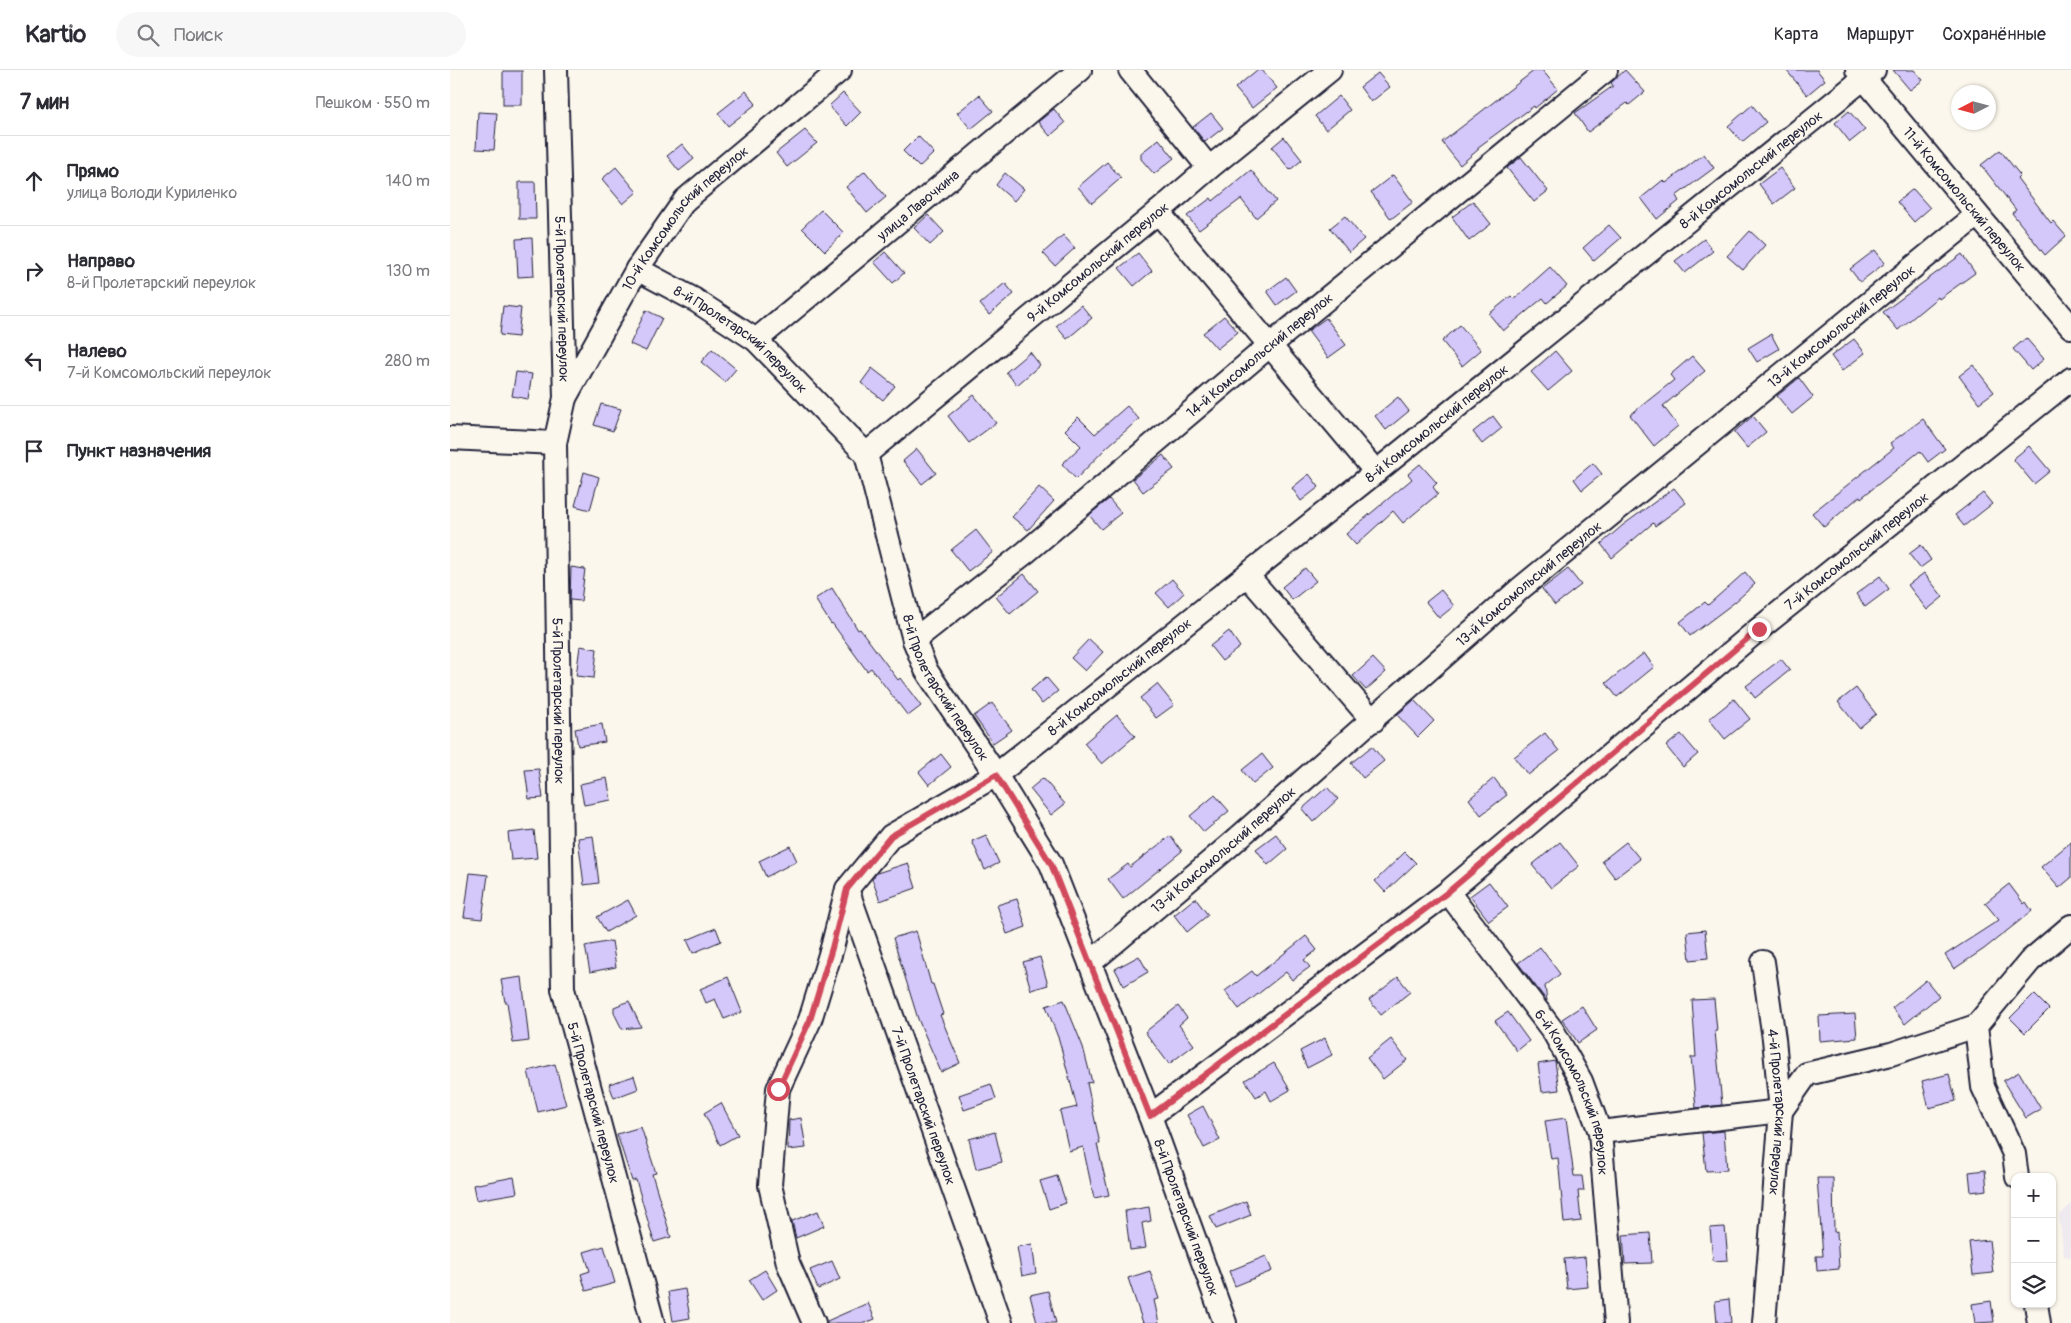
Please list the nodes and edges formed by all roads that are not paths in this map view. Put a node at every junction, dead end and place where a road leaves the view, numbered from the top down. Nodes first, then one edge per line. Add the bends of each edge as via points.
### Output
1 (556, 70) edge
2 (840, 70) edge
3 (1080, 70) edge
4 (1130, 70) edge
5 (1330, 70) edge
6 (1606, 70) edge
7 (1865, 73) edge
8 (1209, 168) junction
9 (1158, 212) junction
10 (1977, 214) junction
11 (637, 269) junction
12 (2071, 327) edge
13 (756, 340) junction
14 (1269, 346) junction
15 (2071, 379) edge
16 (565, 398) junction
17 (450, 438) edge
18 (555, 443) junction
19 (866, 454) junction
20 (1376, 472) junction
21 (1247, 575) junction
22 (914, 640) junction
23 (1373, 720) junction
24 (996, 775) junction
25 (847, 889) junction
26 (1448, 892) junction
27 (2071, 926) edge
28 (1763, 962) dead end
29 (1090, 963) junction
30 (1976, 1026) junction
31 (1781, 1111) junction
32 (1150, 1116) junction
33 (1600, 1132) junction
34 (2016, 1173) edge
35 (2037, 1308) edge
36 (653, 1323) edge
37 (814, 1323) edge
38 (1001, 1323) edge
39 (1225, 1323) edge
40 (1616, 1323) edge
41 (1764, 1323) edge
42 (2039, 1323) edge

1 - 16 street, 5-й Пролетарский переулок
2 - 11 street, 10-й Комсомольский переулок via 685,200
3 - 13 street, улица Лавочкина
4 - 8 street
5 - 8 street, 9-й Комсомольский переулок
6 - 14 street, 14-й Комсомольский переулок
7 - 10 street, 11-й Комсомольский переулок
7 - 20 street, 8-й Комсомольский переулок
8 - 9 street, 9-й Комсомольский переулок
9 - 14 street
9 - 19 street, 9-й Комсомольский переулок
10 - 12 street, 11-й Комсомольский переулок
10 - 23 street, 13-й Комсомольский переулок via 1521,588
11 - 13 street, 8-й Пролетарский переулок via 695,300
11 - 16 street, 10-й Комсомольский переулок
13 - 19 street, 8-й Пролетарский переулок
14 - 20 street
14 - 22 street, 14-й Комсомольский переулок via 1026,552
15 - 26 street, 7-й Комсомольский переулок via 1759,629
16 - 18 street, 5-й Пролетарский переулок
17 - 18 street
18 - 36 street, 5-й Пролетарский переулок via 563,989
19 - 22 street, 8-й Пролетарский переулок
20 - 21 street, 8-й Комсомольский переулок
21 - 23 street
21 - 24 street, 8-й Комсомольский переулок
22 - 24 street, 8-й Пролетарский переулок via 926,670
23 - 29 street, 13-й Комсомольский переулок via 1172,896
24 - 25 street, 8-й Комсомольский переулок via 891,836
24 - 29 street, 8-й Пролетарский переулок via 1051,864
25 - 37 street via 810,1020 778,1089 770,1185 788,1263
25 - 38 street, 7-й Пролетарский переулок
26 - 32 street, 7-й Комсомольский переулок
26 - 33 street, 6-й Комсомольский переулок via 1552,1031 1581,1081
27 - 30 street via 2030,961
28 - 31 street, 4-й Пролетарский переулок
29 - 32 street, 8-й Пролетарский переулок
30 - 31 street via 1890,1054 1807,1074
30 - 34 street via 1983,1087 2014,1154
31 - 33 street
31 - 41 street, 4-й Пролетарский переулок
32 - 39 street, 8-й Пролетарский переулок
33 - 40 street, 6-й Комсомольский переулок
35 - 42 street

